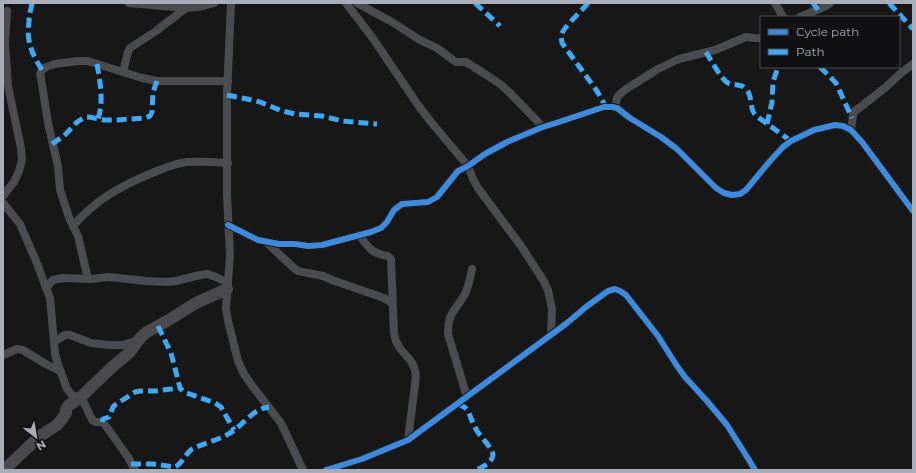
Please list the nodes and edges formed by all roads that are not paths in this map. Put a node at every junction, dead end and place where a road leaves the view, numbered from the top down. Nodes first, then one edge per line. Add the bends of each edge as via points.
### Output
1 (129, 3) edge
2 (214, 3) edge
3 (231, 3) edge
4 (346, 3) edge
5 (357, 3) edge
6 (775, 3) edge
7 (830, 3) edge
8 (186, 8) junction
9 (7, 11) dead end
10 (782, 16) edge
11 (802, 16) edge
12 (4, 31) edge
13 (760, 38) edge
14 (913, 64) edge
15 (123, 72) junction
16 (228, 82) junction
17 (615, 107) junction
18 (543, 127) junction
19 (850, 130) junction
20 (228, 163) junction
21 (468, 166) junction
22 (3, 196) edge
23 (3, 203) edge
24 (913, 211) edge
25 (228, 225) junction
26 (73, 226) junction
27 (359, 235) junction
28 (266, 242) junction
29 (472, 269) dead end
30 (88, 279) junction
31 (227, 286) junction
32 (46, 288) junction
33 (392, 303) junction
34 (551, 334) junction
35 (139, 340) junction
36 (55, 341) junction
37 (3, 355) edge
38 (60, 371) junction
39 (467, 397) junction
40 (80, 398) junction
41 (408, 440) junction
42 (4, 470) edge
43 (135, 470) edge
44 (303, 470) edge
45 (326, 470) edge
46 (755, 470) edge

1 - 8 street
2 - 8 street
3 - 16 street
4 - 21 street via 418,105
5 - 18 street via 437,48 456,62 466,62 485,74 510,93
6 - 10 street
7 - 11 street
8 - 15 street via 130,48
9 - 12 street
12 - 22 street via 8,86 22,160 14,182
13 - 17 street via 746,37 658,68 619,95
14 - 19 street via 854,112
15 - 16 street via 157,81
15 - 26 street via 78,61 46,67 40,74 58,166 60,190
16 - 20 street
17 - 18 street via 604,107
17 - 19 street via 670,143 716,188 732,195 746,190 791,141 814,130 835,125
18 - 21 street via 507,142
19 - 24 street via 862,142
20 - 25 street
20 - 26 street via 186,162 163,169 125,185 104,198 82,215
21 - 27 street via 458,171 437,197 428,202 402,204 394,210 381,228
21 - 34 street via 482,195 544,280 552,309
23 - 32 street via 23,229
25 - 28 street
25 - 31 street via 230,255
26 - 30 street via 78,236
27 - 28 street via 322,245
27 - 33 street via 373,252 391,259
28 - 33 street via 298,271 323,276
29 - 39 street via 468,287 451,314 448,324 448,334
30 - 31 street via 109,277 167,282 208,274
30 - 32 street via 59,278 53,280
31 - 35 street via 152,328
31 - 44 street via 226,308 238,361 244,374 282,424
32 - 36 street via 50,298
33 - 41 street via 397,343 416,370
34 - 39 street
34 - 46 street via 608,291 620,291 626,295 658,336 685,377 727,425
35 - 36 street via 123,345 110,345 91,343 65,335
35 - 40 street via 129,353
36 - 38 street
37 - 38 street via 17,349 23,350
38 - 40 street via 67,389
39 - 41 street
40 - 42 street via 67,407 57,425 40,436
40 - 43 street via 93,421 102,422 106,426
41 - 45 street via 362,459

